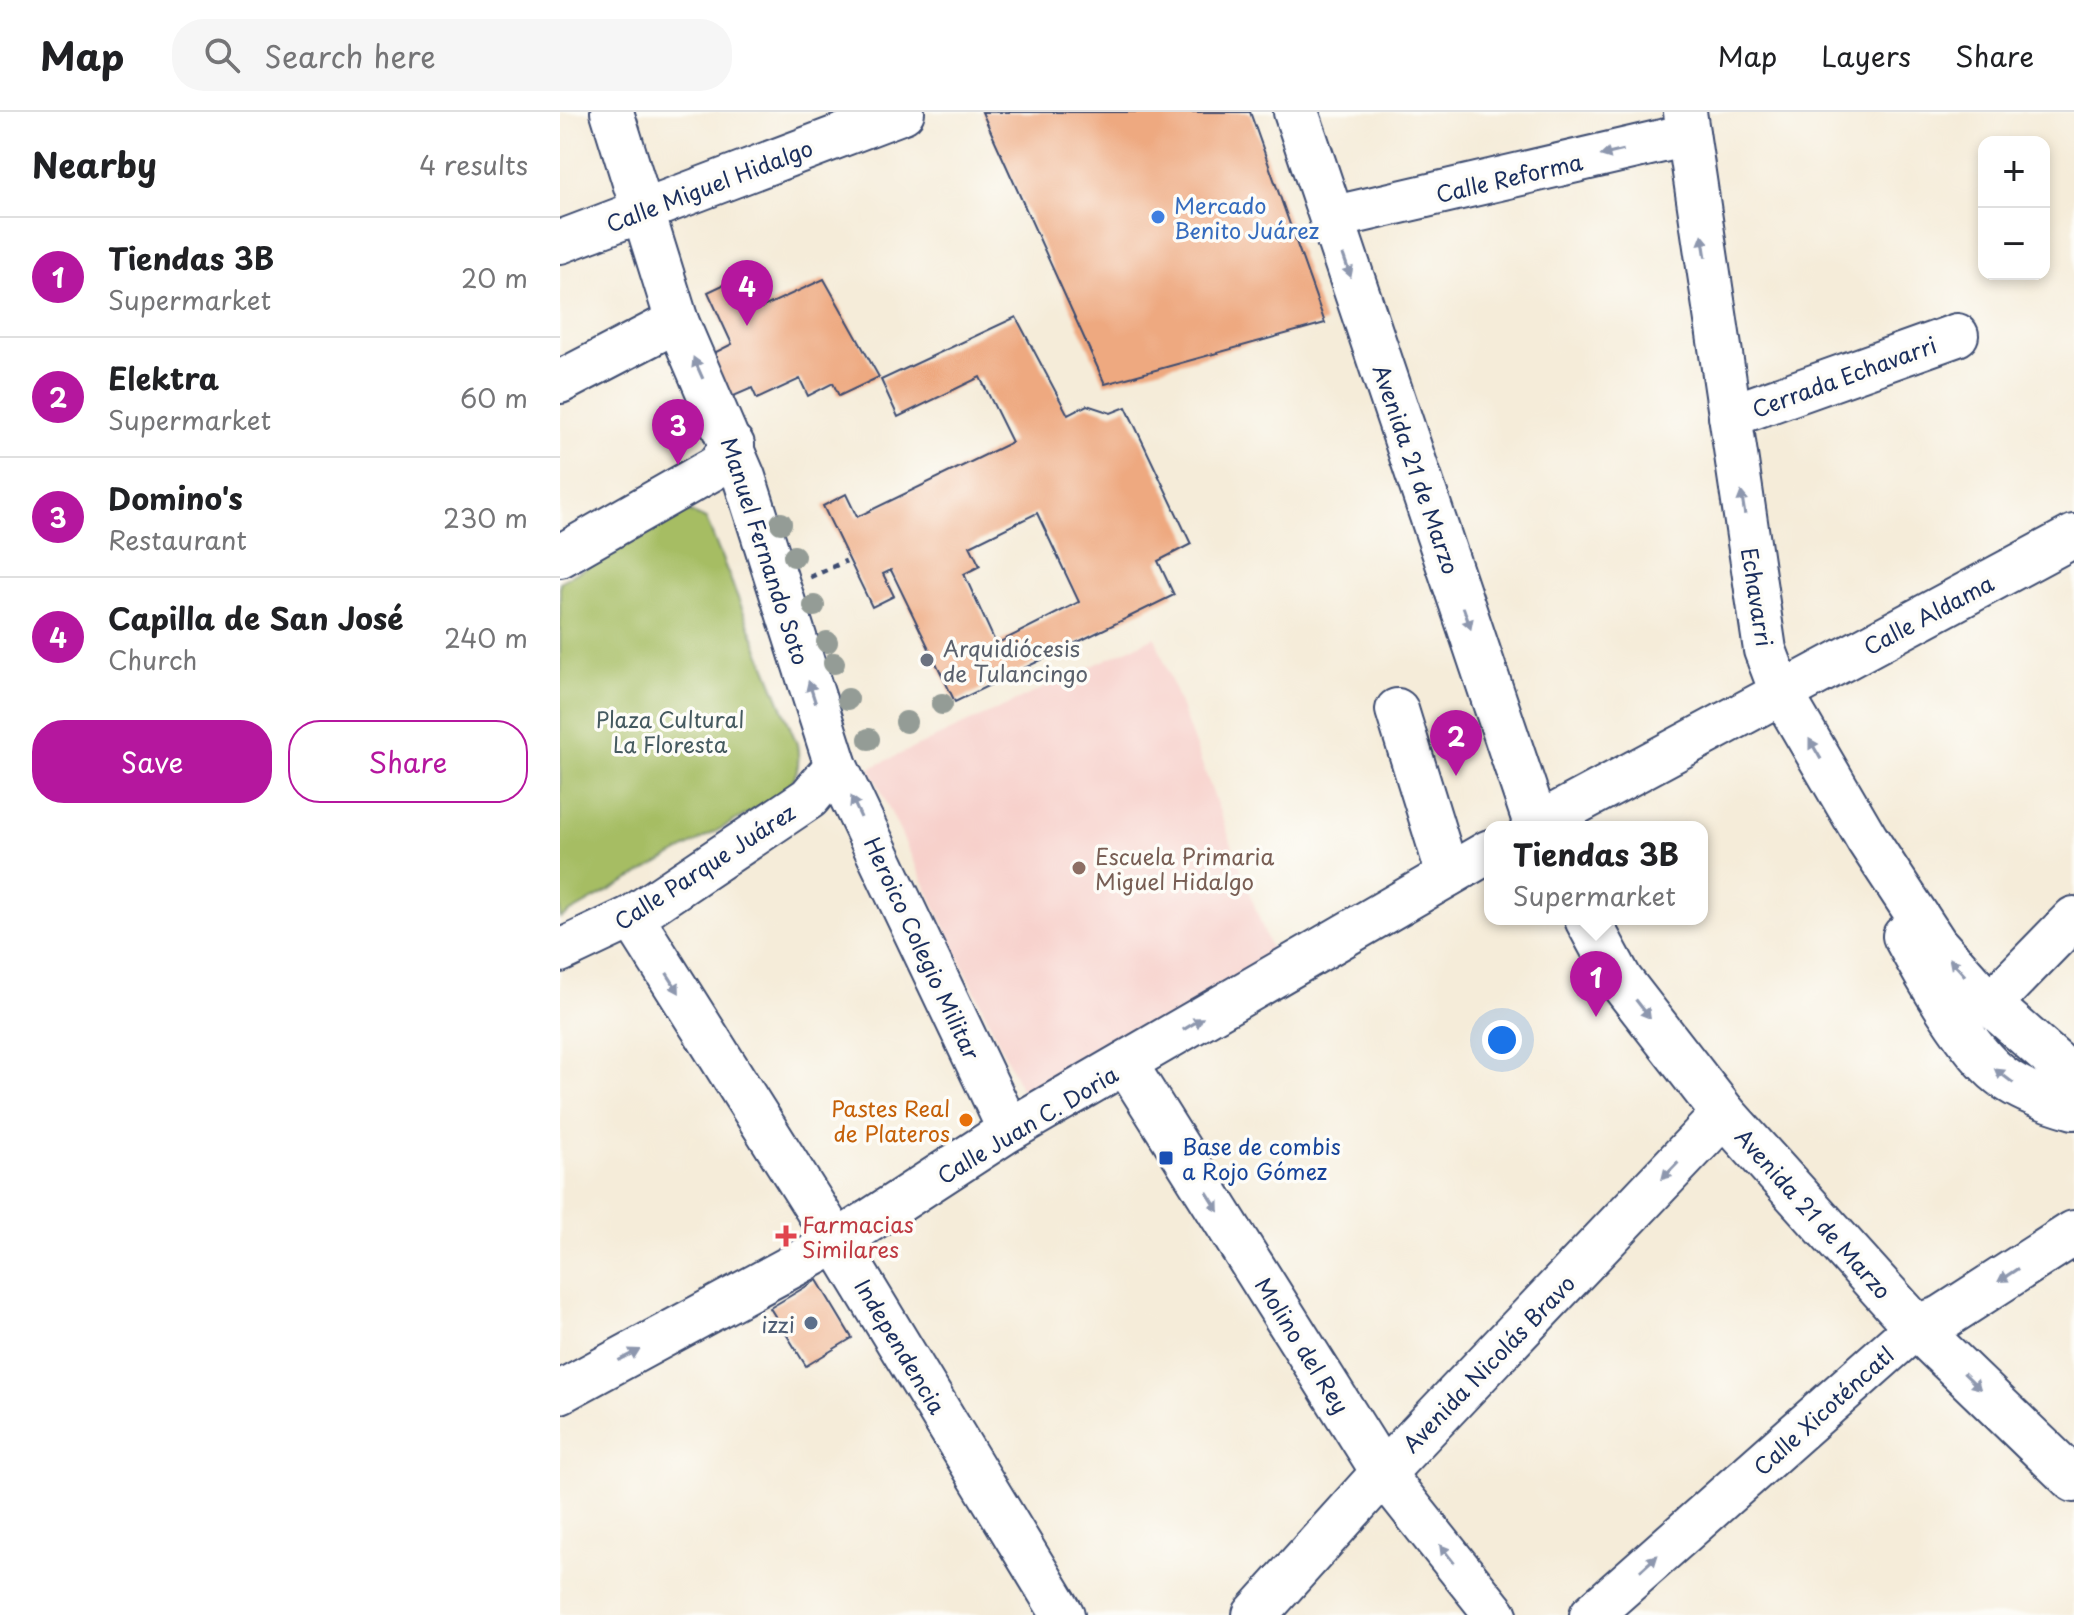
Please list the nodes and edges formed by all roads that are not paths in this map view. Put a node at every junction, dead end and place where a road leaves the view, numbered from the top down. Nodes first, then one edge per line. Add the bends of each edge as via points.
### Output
1 (612, 112) edge
2 (903, 112) edge
3 (1296, 112) edge
4 (1686, 123) edge
5 (643, 208) junction
6 (1331, 218) junction
7 (560, 242) edge
8 (677, 321) junction
9 (1957, 335) dead end
10 (560, 382) edge
11 (1730, 416) junction
12 (733, 445) junction
13 (2074, 536) edge
14 (560, 556) edge
15 (1781, 692) junction
16 (1397, 710) dead end
17 (836, 766) junction
18 (1533, 821) edge
19 (1544, 821) edge
20 (1867, 839) junction
21 (1484, 854) edge
22 (1448, 875) junction
23 (632, 917) junction
24 (2074, 918) edge
25 (1590, 925) edge
26 (560, 951) edge
27 (1990, 1004) junction
28 (1126, 1064) junction
29 (2070, 1068) edge
30 (2074, 1108) edge
31 (1724, 1114) junction
32 (1009, 1130) junction
33 (2074, 1233) edge
34 (837, 1242) junction
35 (1916, 1327) junction
36 (560, 1392) edge
37 (1383, 1473) junction
38 (2074, 1480) edge
39 (1063, 1615) edge
40 (1255, 1615) edge
41 (1496, 1615) edge
42 (1591, 1615) edge

1 - 5 street, Manuel Fernando Soto
2 - 5 street, Calle Miguel Hidalgo
3 - 6 main road, Avenida 21 de Marzo
4 -> 6 street, Calle Reforma
11 -> 4 street, Echavarri
5 - 7 street, Calle Miguel Hidalgo
5 - 8 street, Manuel Fernando Soto
6 -> 18 main road, Avenida 21 de Marzo
8 - 10 street
12 -> 8 street, Manuel Fernando Soto
9 - 11 street, Cerrada Echavarri
15 -> 11 street, Echavarri via 1765,650
12 - 14 street via 718,466
17 -> 12 street, Manuel Fernando Soto
13 - 15 street, Calle Aldama
15 - 19 street
20 -> 15 street, Echavarri
16 - 22 street
17 - 23 street, Calle Parque Juárez via 809,798
32 -> 17 street, Heroico Colegio Militar
27 -> 20 street, Echavarri via 1936,944
30 -> 20 street via 2011,1083 1972,1044 1894,917
21 - 22 street, Calle Juan C. Doria
28 -> 22 street, Calle Juan C. Doria
23 - 26 street, Calle Parque Juárez
23 -> 34 street, Independencia
24 - 27 street
25 -> 31 main road, Avenida 21 de Marzo via 1620,980
27 - 29 street, Echavarri
28 - 32 street, Calle Juan C. Doria
28 -> 37 street, Molino del Rey
31 - 35 main road, Avenida 21 de Marzo
31 -> 37 main road, Avenida Nicolás Bravo
32 - 34 street, Calle Juan C. Doria
33 -> 35 main road, Calle Xicoténcatl via 1942,1318
36 -> 34 street, Calle Juan C. Doria
34 - 39 street, Independencia
35 -> 38 main road, Avenida 21 de Marzo
42 -> 35 street, Calle Xicoténcatl
37 - 40 main road, Avenida Nicolás Bravo
41 -> 37 street, Molino del Rey

